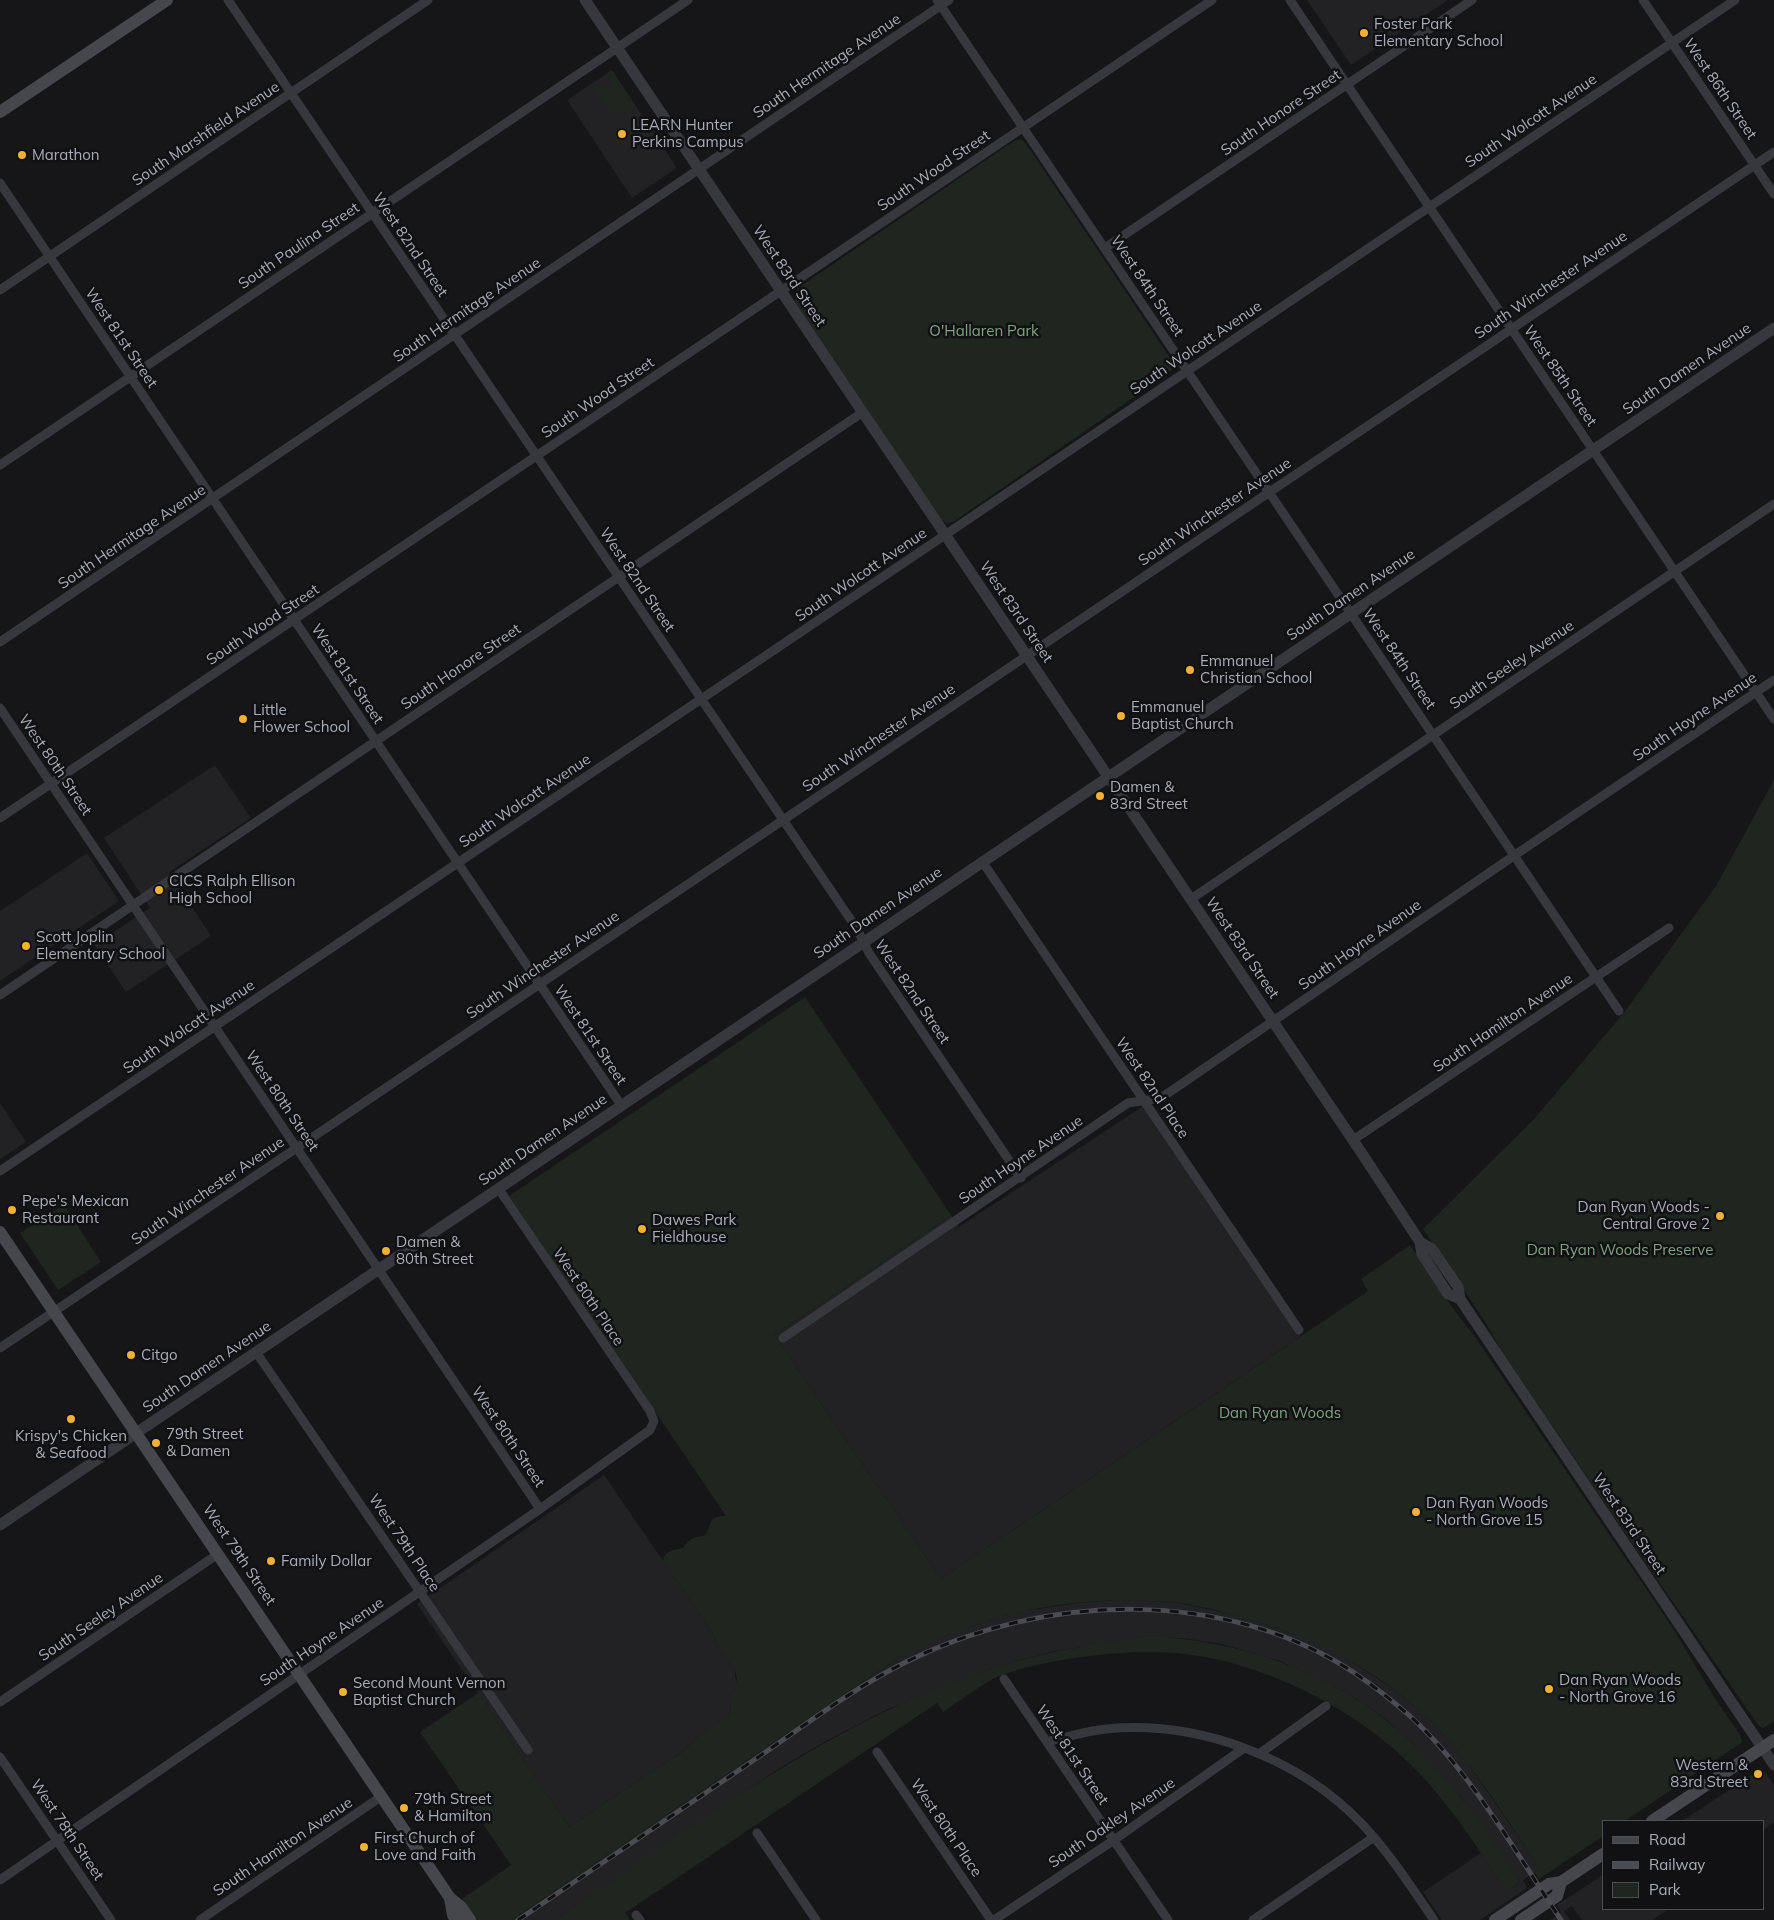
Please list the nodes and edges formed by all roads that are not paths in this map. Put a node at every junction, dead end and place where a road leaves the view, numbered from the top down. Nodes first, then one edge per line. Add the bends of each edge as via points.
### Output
1 (166, 0) edge
2 (228, 0) edge
3 (428, 0) edge
4 (585, 0) edge
5 (688, 0) edge
6 (949, 0) edge
7 (1212, 0) edge
8 (1290, 0) edge
9 (1472, 0) edge
10 (1643, 0) edge
11 (1735, 0) edge
12 (939, 3) edge
13 (1672, 43) junction
14 (617, 48) junction
15 (1347, 84) junction
16 (291, 93) junction
17 (0, 112) edge
18 (1023, 128) junction
19 (1774, 152) edge
20 (1754, 165) junction
21 (699, 169) junction
22 (0, 183) edge
23 (1774, 194) edge
24 (1429, 206) junction
25 (372, 213) junction
26 (1105, 248) junction
27 (50, 256) junction
28 (0, 290) edge
29 (781, 291) junction
30 (1774, 328) edge
31 (1512, 329) junction
32 (455, 335) junction
33 (1187, 370) junction
34 (130, 377) junction
35 (863, 412) junction
36 (1593, 450) junction
37 (537, 456) junction
38 (0, 465) edge
39 (1269, 492) junction
40 (212, 499) junction
41 (1774, 504) edge
42 (946, 535) junction
43 (1675, 571) junction
44 (618, 577) junction
45 (1351, 613) junction
46 (294, 620) junction
47 (0, 642) edge
48 (1027, 656) junction
49 (1774, 680) edge
50 (1756, 692) junction
51 (701, 699) junction
52 (0, 708) edge
53 (1774, 719) edge
54 (1433, 735) junction
55 (376, 742) junction
56 (1108, 776) junction
57 (51, 784) junction
58 (0, 818) edge
59 (783, 820) junction
60 (1515, 855) junction
61 (982, 861) junction
62 (458, 863) junction
63 (1191, 899) junction
64 (132, 904) junction
65 (1669, 928) dead end
66 (862, 942) junction
67 (1597, 976) junction
68 (539, 984) junction
69 (0, 995) edge
70 (1620, 1010) dead end
71 (1273, 1021) junction
72 (215, 1026) junction
73 (1144, 1102) junction
74 (621, 1106) junction
75 (1353, 1140) junction
76 (296, 1148) junction
77 (0, 1171) edge
78 (1020, 1178) junction
79 (498, 1188) junction
80 (0, 1232) edge
81 (378, 1269) junction
82 (54, 1312) junction
83 (1299, 1330) dead end
84 (783, 1338) dead end
85 (0, 1348) edge
86 (256, 1352) junction
87 (654, 1421) joint
88 (136, 1433) junction
89 (540, 1509) junction
90 (0, 1525) edge
91 (218, 1554) junction
92 (420, 1591) junction
93 (300, 1674) junction
94 (1004, 1679) dead end
95 (0, 1702) edge
96 (1326, 1706) dead end
97 (1774, 1740) edge
98 (1047, 1742) junction
99 (1244, 1748) junction
100 (1762, 1748) junction
101 (528, 1750) dead end
102 (877, 1752) dead end
103 (1259, 1754) junction
104 (0, 1756) edge
105 (1774, 1765) edge
106 (382, 1796) junction
107 (1654, 1820) edge
108 (757, 1833) dead end
109 (1374, 1837) junction
110 (1114, 1840) junction
111 (58, 1841) junction
112 (1602, 1855) edge
113 (0, 1880) edge
114 (1561, 1882) junction
115 (450, 1898) junction
116 (1516, 1906) junction
117 (1523, 1919) edge
118 (111, 1920) edge
119 (200, 1920) edge
120 (457, 1920) edge
121 (470, 1920) edge
122 (816, 1920) edge
123 (993, 1920) edge
124 (1168, 1920) edge
125 (1253, 1920) edge
126 (1434, 1920) edge
127 (1494, 1920) edge

1 - 17 main road
2 - 16 street, West 82nd Street
3 - 16 street, South Marshfield Avenue
4 - 14 street, West 83rd Street
5 - 14 street, South Paulina Street
6 - 12 street, South Hermitage Avenue
7 - 18 street, South Wood Street
8 - 15 street, West 85th Street
9 - 15 street, South Honore Street
10 - 13 street, West 86th Street
11 - 13 street, South Wolcott Avenue
12 - 18 street, West 84th Street
12 - 21 street, South Hermitage Avenue
13 - 20 street, West 86th Street
13 - 24 street, South Wolcott Avenue
14 - 21 street, West 83rd Street
14 - 25 street, South Paulina Street
15 - 24 street, West 85th Street
15 - 26 street, South Honore Street
16 - 25 street, West 82nd Street
16 - 27 street, South Marshfield Avenue
18 - 26 street, West 84th Street
18 - 29 street, South Wood Street
19 - 20 street, South Winchester Avenue
20 - 23 street, West 86th Street
20 - 31 street, South Winchester Avenue
21 - 29 street, West 83rd Street
21 - 32 street, South Hermitage Avenue
22 - 27 street, West 81st Street
24 - 31 street, West 85th Street
24 - 33 street, South Wolcott Avenue
25 - 32 street, West 82nd Street
25 - 34 street, South Paulina Street
26 - 33 street, West 84th Street
27 - 28 street, South Marshfield Avenue
27 - 34 street, West 81st Street
29 - 35 street, West 83rd Street
29 - 37 street, South Wood Street
30 - 36 street, South Damen Avenue
31 - 36 street, West 85th Street
31 - 39 street, South Winchester Avenue
32 - 37 street, West 82nd Street
32 - 40 street, South Hermitage Avenue
33 - 39 street, West 84th Street
33 - 42 street, South Wolcott Avenue
34 - 38 street, South Paulina Street
34 - 40 street, West 81st Street
35 - 42 street, West 83rd Street
35 - 44 street, South Honore Street
36 - 43 street, West 85th Street
36 - 45 street, South Damen Avenue
37 - 44 street, West 82nd Street
37 - 46 street, South Wood Street
39 - 45 street, West 84th Street
39 - 48 street, South Winchester Avenue
40 - 46 street, West 81st Street
40 - 47 street, South Hermitage Avenue
41 - 43 street, South Seeley Avenue
42 - 48 street, West 83rd Street
42 - 51 street, South Wolcott Avenue
43 - 50 street, West 85th Street
43 - 54 street, South Seeley Avenue
44 - 51 street, West 82nd Street
44 - 55 street, South Honore Street
45 - 54 street, West 84th Street
45 - 56 street, South Damen Avenue
46 - 55 street, West 81st Street
46 - 57 street, South Wood Street
48 - 56 street, West 83rd Street
48 - 59 street, South Winchester Avenue
49 - 50 street, South Hoyne Avenue
50 - 53 street, West 85th Street
50 - 60 street, South Hoyne Avenue
51 - 59 street, West 82nd Street
51 - 62 street, South Wolcott Avenue
52 - 57 street, West 80th Street
54 - 60 street, West 84th Street
54 - 63 street, South Seeley Avenue
55 - 62 street, West 81st Street
55 - 64 street, South Honore Street
56 - 61 street, South Damen Avenue
56 - 63 street, West 83rd Street
57 - 58 street, South Wood Street
57 - 64 street, West 80th Street
59 - 66 street, West 82nd Street via 857,929
59 - 68 street, South Winchester Avenue
60 - 67 street, West 84th Street
60 - 71 street, South Hoyne Avenue
61 - 66 street, South Damen Avenue
61 - 73 street, West 82nd Place
62 - 68 street, West 81st Street
62 - 72 street, South Wolcott Avenue
63 - 71 street, West 83rd Street
64 - 69 street, South Honore Street
64 - 72 street, West 80th Street
65 - 67 street, South Hamilton Avenue
66 - 74 street, South Damen Avenue
66 - 78 street, West 82nd Street
67 - 70 street, West 84th Street
67 - 75 street, South Hamilton Avenue
68 - 74 street, West 81st Street
68 - 76 street, South Winchester Avenue
71 - 73 street, South Hoyne Avenue via 1160,1098
71 - 75 street, West 83rd Street
72 - 76 street, West 80th Street
72 - 77 street, South Wolcott Avenue
73 - 78 street, South Hoyne Avenue via 1128,1103
73 - 83 street, West 82nd Place
74 - 79 street, South Damen Avenue
75 - 100 street, West 83rd Street via 1420,1242 1422,1254 1448,1294 1460,1299
76 - 81 street, West 80th Street
76 - 82 street, South Winchester Avenue
78 - 84 street, South Hoyne Avenue
79 - 81 street, South Damen Avenue
79 - 87 street, West 80th Place
80 - 82 main road, West 79th Street
81 - 86 street, South Damen Avenue
81 - 89 street, West 80th Street
82 - 85 street, South Winchester Avenue
82 - 88 main road, West 79th Street
86 - 88 street, South Damen Avenue
86 - 92 street, West 79th Place
87 - 89 street, South Hoyne Avenue via 646,1434
88 - 90 street, South Damen Avenue
88 - 91 main road, West 79th Street
89 - 92 street, South Hoyne Avenue
91 - 93 main road, West 79th Street
91 - 95 street, South Seeley Avenue
92 - 93 street, South Hoyne Avenue
92 - 101 street, West 79th Place
93 - 106 main road, West 79th Street
93 - 111 street, South Hoyne Avenue
94 - 98 street, West 81st Street
96 - 103 street
97 - 100 main road
98 - 99 street via 1081,1732 1133,1728 1185,1732
98 - 110 street, West 81st Street
99 - 103 street
99 - 110 street, South Oakley Avenue
100 - 105 street, West 83rd Street
100 - 107 main road
102 - 123 street, West 80th Place
103 - 109 street via 1328,1794
104 - 111 street, West 78th Street
106 - 115 main road, West 79th Street
106 - 119 street, South Hamilton Avenue
108 - 122 street
109 - 125 street
109 - 126 street
110 - 123 street, South Oakley Avenue
110 - 124 street, West 81st Street
111 - 113 street, South Hoyne Avenue
111 - 118 street, West 78th Street
112 - 114 main road
114 - 116 main road via 1549,1884
114 - 117 main road via 1557,1896
115 - 120 main road, West 79th Street
115 - 121 main road, West 79th Street via 462,1907
116 - 117 street
116 - 127 main road

